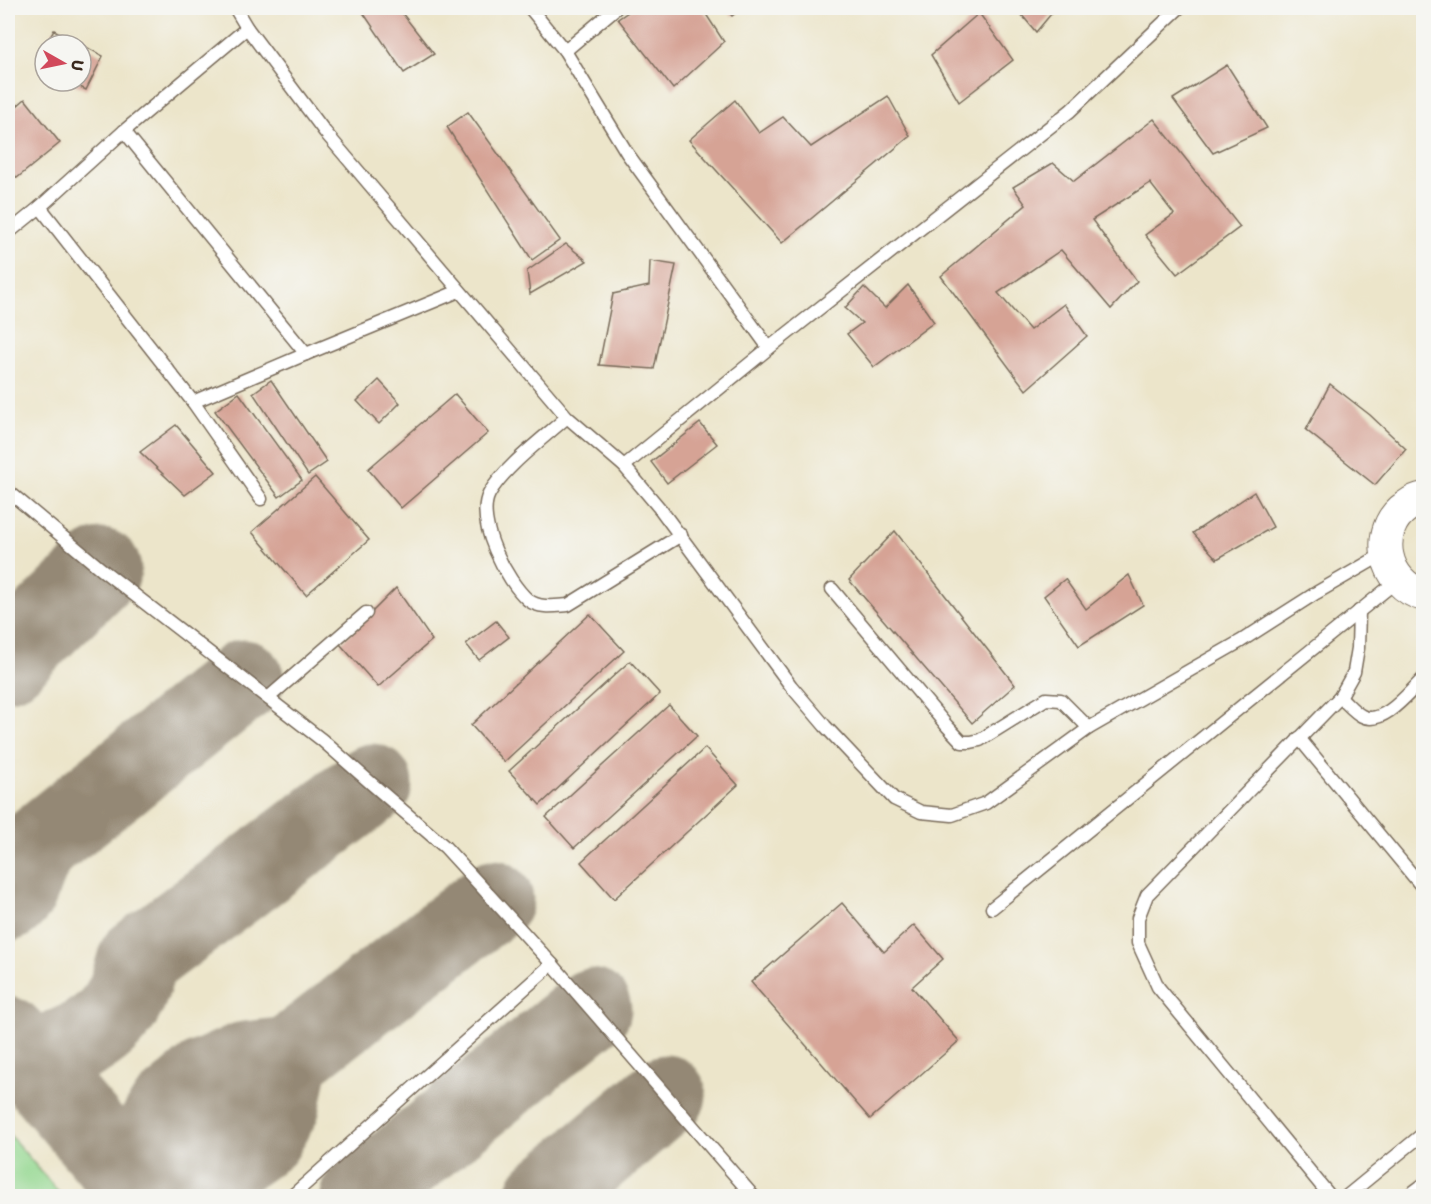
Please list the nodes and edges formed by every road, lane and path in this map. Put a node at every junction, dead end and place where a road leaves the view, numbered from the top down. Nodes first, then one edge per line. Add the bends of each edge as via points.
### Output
1 (236, 8) edge
2 (530, 8) edge
3 (616, 8) edge
4 (1179, 8) edge
5 (248, 28) junction
6 (565, 51) junction
7 (124, 131) junction
8 (40, 207) junction
9 (8, 233) edge
10 (459, 291) junction
11 (769, 348) junction
12 (306, 354) junction
13 (193, 402) junction
14 (567, 417) junction
15 (624, 466) junction
16 (8, 491) edge
17 (1424, 498) edge
18 (261, 499) dead end
19 (681, 535) junction
20 (1386, 552) junction
21 (1411, 588) edge
22 (832, 589) dead end
23 (1359, 611) junction
24 (366, 613) dead end
25 (1424, 678) edge
26 (1340, 697) junction
27 (268, 698) junction
28 (1089, 728) junction
29 (1299, 738) junction
30 (1424, 889) edge
31 (992, 908) dead end
32 (552, 964) junction
33 (1424, 1133) edge
34 (292, 1197) edge
35 (753, 1197) edge
36 (1330, 1197) edge
37 (1347, 1197) edge

1 - 5 lane
2 - 6 lane
3 - 6 lane
4 - 11 lane via 1070,111
5 - 7 lane
5 - 10 lane via 325,132
6 - 11 lane via 627,153
7 - 8 lane
7 - 12 lane
8 - 9 lane
8 - 13 lane
10 - 12 lane
10 - 14 lane
11 - 15 lane
12 - 13 lane
13 - 18 lane
14 - 15 lane
14 - 19 lane via 512,466 489,494 484,513 490,541 513,582 529,601 547,607 568,605
15 - 19 lane
16 - 27 lane via 101,569
17 - 20 street via 1400,511 1388,530
19 - 28 lane via 791,686 894,799 903,804 921,812 952,815 986,803
20 - 21 street via 1390,567
20 - 28 lane
21 - 23 lane
22 - 28 lane via 962,742 980,740 1046,699 1060,700
23 - 26 lane via 1354,672
23 - 31 lane
24 - 27 lane
25 - 26 lane via 1379,718 1361,716
26 - 29 lane
27 - 32 lane via 445,847
29 - 30 lane
29 - 36 lane via 1147,895 1138,918 1138,943 1158,987
32 - 34 lane
32 - 35 lane
33 - 37 lane

